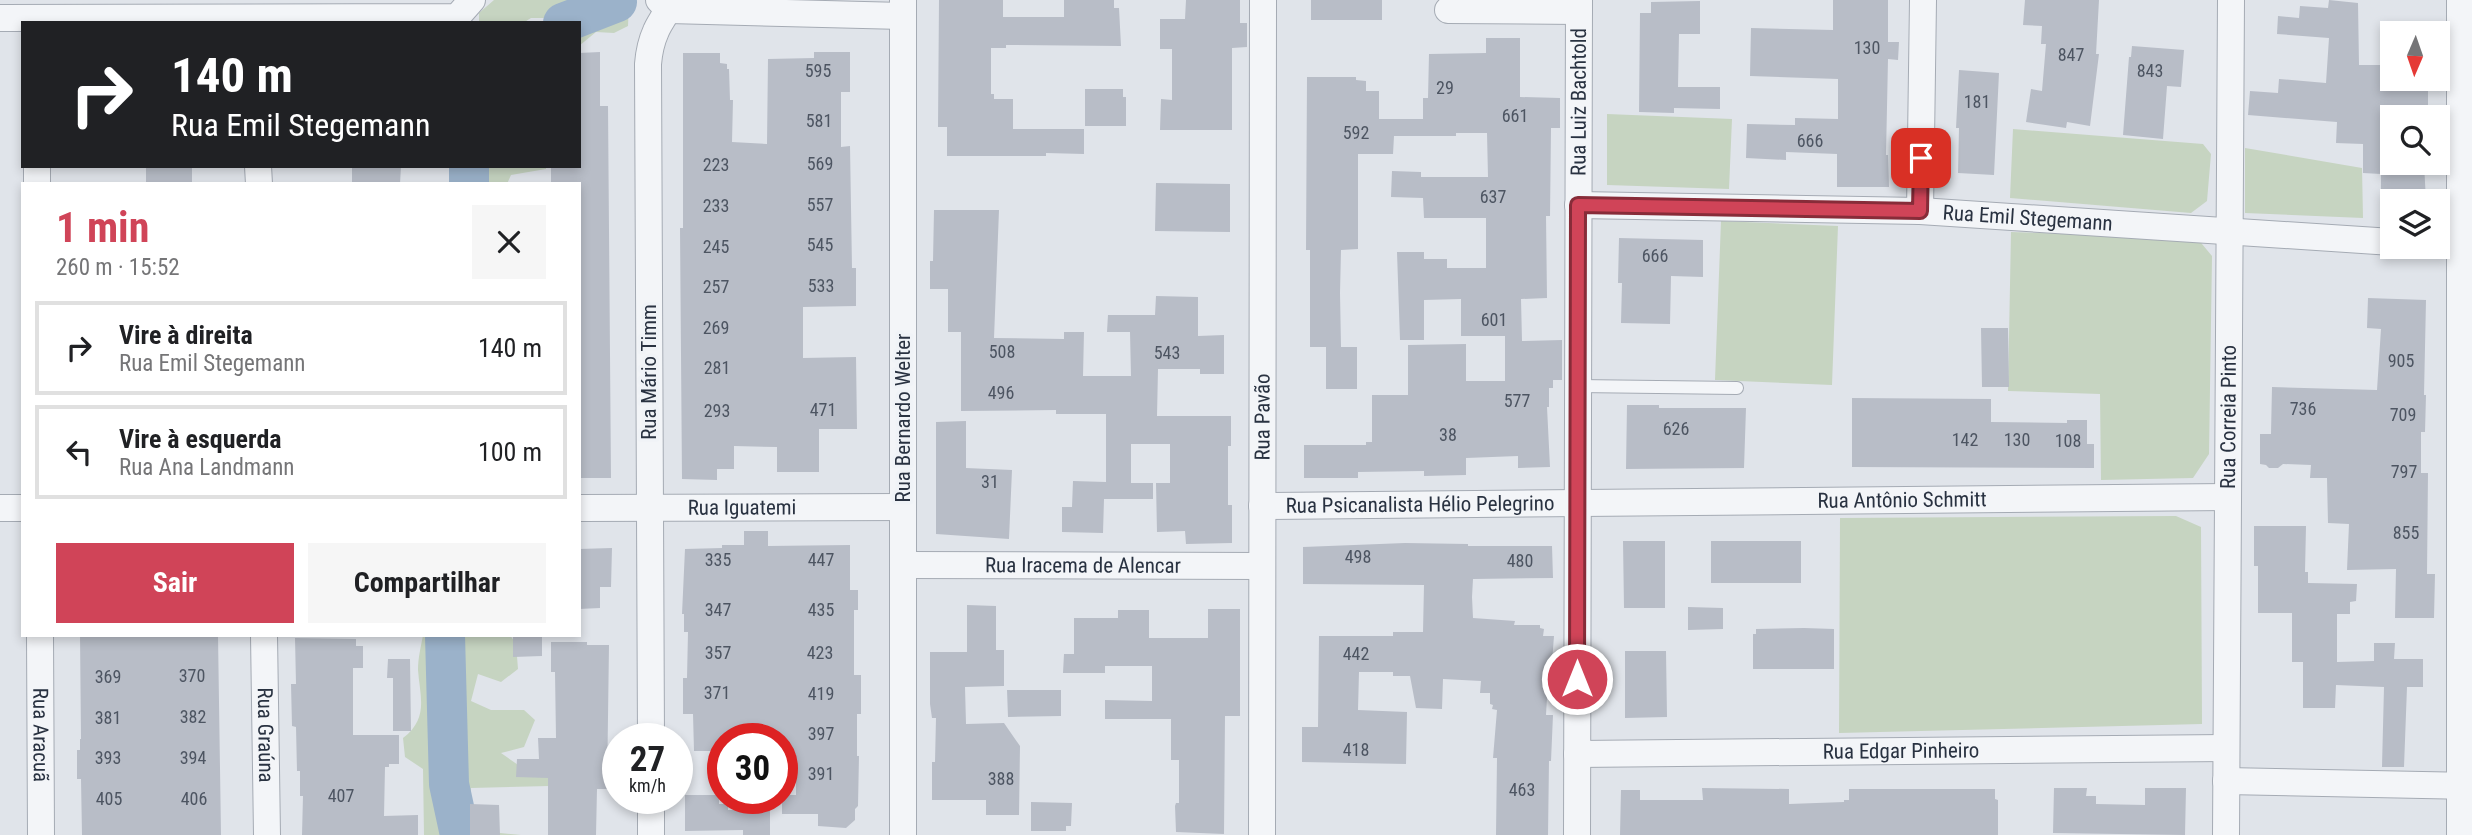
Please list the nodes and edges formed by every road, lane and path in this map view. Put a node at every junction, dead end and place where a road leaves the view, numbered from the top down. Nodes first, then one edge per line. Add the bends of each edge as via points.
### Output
1 (1263, 0) edge
2 (1923, 0) edge
3 (2231, 0) edge
4 (2460, 0) edge
5 (665, 3) edge
6 (1579, 5) edge
7 (462, 6) edge
8 (903, 8) edge
9 (1448, 10) dead end
10 (256, 13) edge
11 (36, 14) edge
12 (0, 18) edge
13 (1578, 205) junction
14 (1920, 211) junction
15 (2229, 230) junction
16 (2380, 241) edge
17 (2457, 247) edge
18 (1578, 386) junction
19 (1737, 388) dead end
20 (2228, 497) junction
21 (1578, 502) junction
22 (1262, 506) junction
23 (0, 508) edge
24 (21, 508) edge
25 (581, 508) edge
26 (650, 508) junction
27 (903, 508) junction
28 (903, 565) junction
29 (1262, 566) junction
30 (40, 637) edge
31 (264, 637) edge
32 (651, 723) edge
33 (2226, 748) junction
34 (1577, 754) junction
35 (2226, 781) junction
36 (2466, 785) edge
37 (651, 814) edge
38 (41, 835) edge
39 (267, 835) edge
40 (651, 835) edge
41 (903, 835) edge
42 (1262, 835) edge
43 (1577, 835) edge
44 (2225, 835) edge
45 (2460, 835) edge

1 - 22 street, Rua Pavão
2 - 14 street
3 - 15 street, Rua Correia Pinto
4 - 17 street
5 - 8 street
5 - 26 street, Rua Mário Timm via 648,64
6 - 9 street
6 - 13 street, Rua Luiz Bachtold
7 - 10 street
8 - 27 street, Rua Bernardo Welter
10 - 11 street
11 - 12 street
13 - 14 street, Rua Emil Stegemann
13 - 18 street, Rua Luiz Bachtold
14 - 15 street, Rua Emil Stegemann
15 - 16 street, Rua Emil Stegemann
15 - 20 street, Rua Correia Pinto
17 - 36 street
18 - 19 lane
18 - 21 street, Rua Luiz Bachtold
20 - 21 street, Rua Antônio Schmitt
20 - 33 street, Rua Correia Pinto
21 - 22 street, Rua Psicanalista Hélio Pelegrino
21 - 34 street, Rua Luiz Bachtold
22 - 29 street, Rua Pavão
23 - 24 street
25 - 26 street, Rua Iguatemi
26 - 27 street, Rua Iguatemi
26 - 32 street, Rua Mário Timm
27 - 28 street, Rua Bernardo Welter
28 - 29 street, Rua Iracema de Alencar
28 - 41 street, Rua Bernardo Welter
29 - 42 street, Rua Pavão
30 - 38 street, Rua Aracuã
31 - 39 street, Rua Graúna
33 - 34 street, Rua Edgar Pinheiro
33 - 35 street, Rua Correia Pinto
34 - 43 street, Rua Luiz Bachtold
35 - 36 street
35 - 44 street, Rua Correia Pinto
36 - 45 street
37 - 40 street

